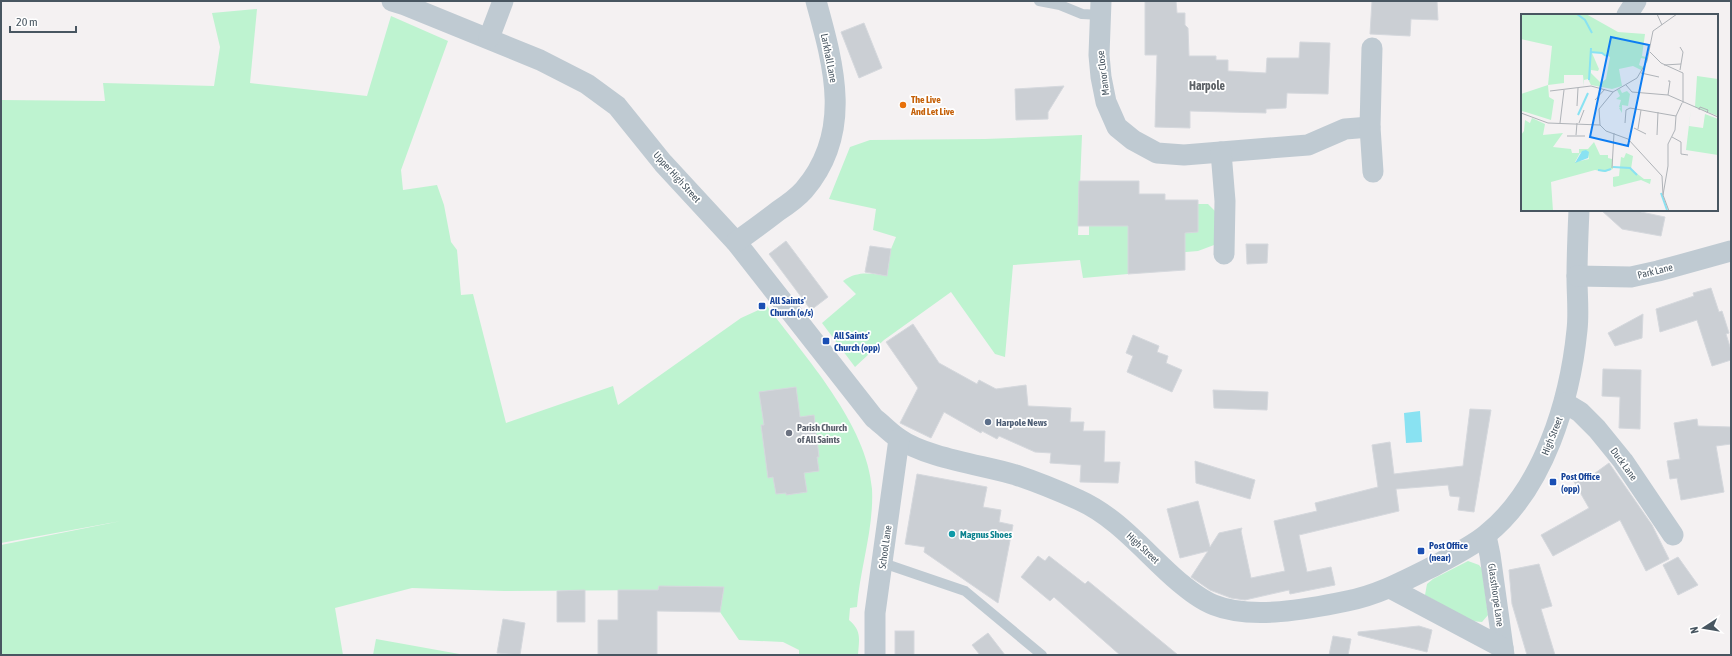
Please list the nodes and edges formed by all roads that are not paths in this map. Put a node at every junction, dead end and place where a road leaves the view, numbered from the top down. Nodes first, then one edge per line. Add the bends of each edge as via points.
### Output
1 (392, 1) edge
2 (503, 1) edge
3 (816, 1) edge
4 (1039, 1) edge
5 (1636, 1) edge
6 (1101, 8) edge
7 (1628, 14) edge
8 (490, 38) junction
9 (1372, 48) dead end
10 (1370, 127) junction
11 (1221, 152) junction
12 (1373, 172) dead end
13 (1579, 211) edge
14 (736, 242) junction
15 (1731, 251) edge
16 (1224, 254) dead end
17 (1577, 276) junction
18 (1565, 403) junction
19 (899, 439) junction
20 (1673, 535) dead end
21 (1486, 536) junction
22 (883, 564) junction
23 (1390, 588) junction
24 (1503, 652) edge
25 (875, 655) edge
26 (1042, 655) edge

1 - 8 street, Upper High Street
2 - 8 street
3 - 14 street, Larkhall Lane via 835,83 835,123 829,146 819,168 804,190
4 - 6 lane via 1060,5 1082,14
5 - 7 street
6 - 11 street, Manor Close via 1101,77 1106,102 1117,126 1133,140 1157,152
8 - 14 street, Upper High Street via 587,84 617,106 664,163
9 - 10 street
10 - 11 street, Manor Close via 1345,130 1308,145
10 - 12 street
11 - 16 street via 1225,201
13 - 17 street, High Street
14 - 19 street, Upper High Street via 874,418
15 - 17 street, Park Lane via 1631,277
17 - 18 street, High Street via 1578,328
18 - 20 street, Duck Lane via 1580,412 1597,429 1623,461
18 - 21 street, High Street via 1553,438 1536,472 1504,519
19 - 22 street, School Lane
19 - 23 street, High Street via 924,451 1017,476 1081,501 1109,517 1176,579 1215,606 1254,612 1307,609 1359,599
21 - 23 street, High Street
21 - 24 street, Glassthorpe Lane
22 - 25 street, School Lane via 875,613
22 - 26 lane via 965,591
23 - 24 street

